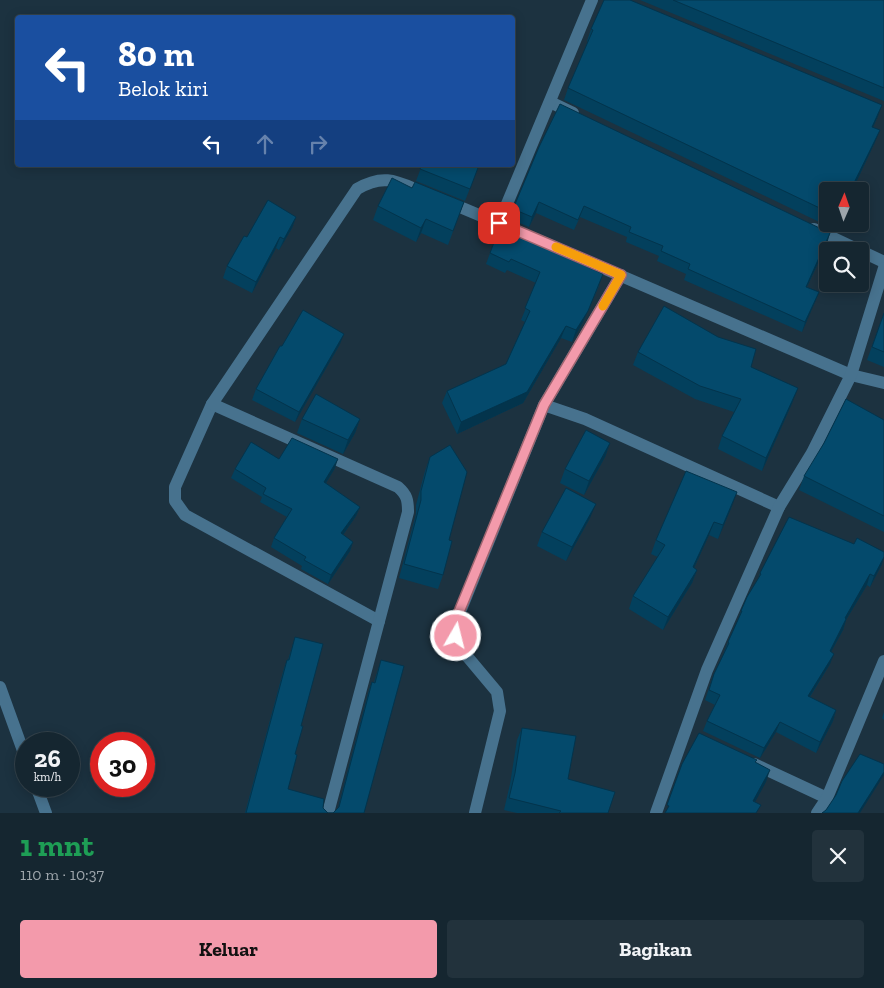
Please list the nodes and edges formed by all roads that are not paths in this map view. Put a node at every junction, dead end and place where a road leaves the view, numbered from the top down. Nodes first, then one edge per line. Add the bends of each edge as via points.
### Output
1 (592, 0) edge
2 (550, 102) junction
3 (585, 118) edge
4 (499, 223) junction
5 (805, 224) edge
6 (884, 262) edge
7 (884, 268) edge
8 (621, 275) junction
9 (851, 375) junction
10 (884, 383) edge
11 (212, 404) junction
12 (544, 405) junction
13 (779, 508) junction
14 (379, 621) junction
15 (884, 660) edge
16 (0, 687) edge
17 (16, 732) edge
18 (738, 757) edge
19 (40, 797) edge
20 (827, 798) junction
21 (46, 813) edge
22 (328, 813) edge
23 (475, 813) edge
24 (656, 813) edge
25 (818, 813) edge

1 - 2 street
2 - 3 street
2 - 4 street
4 - 8 street
4 - 11 street via 397,182 383,179 357,189
5 - 6 street
7 - 9 street
8 - 9 street
8 - 12 street
9 - 10 street
9 - 13 street via 812,453
11 - 14 street via 175,487 175,501 185,515
11 - 14 street via 398,487 405,493 408,512
12 - 13 street via 585,419
12 - 23 street via 454,624 466,655 497,692 500,711
13 - 24 street via 707,670 690,734
14 - 22 street
15 - 20 street
16 - 17 street
18 - 20 street
19 - 21 street
20 - 25 street

